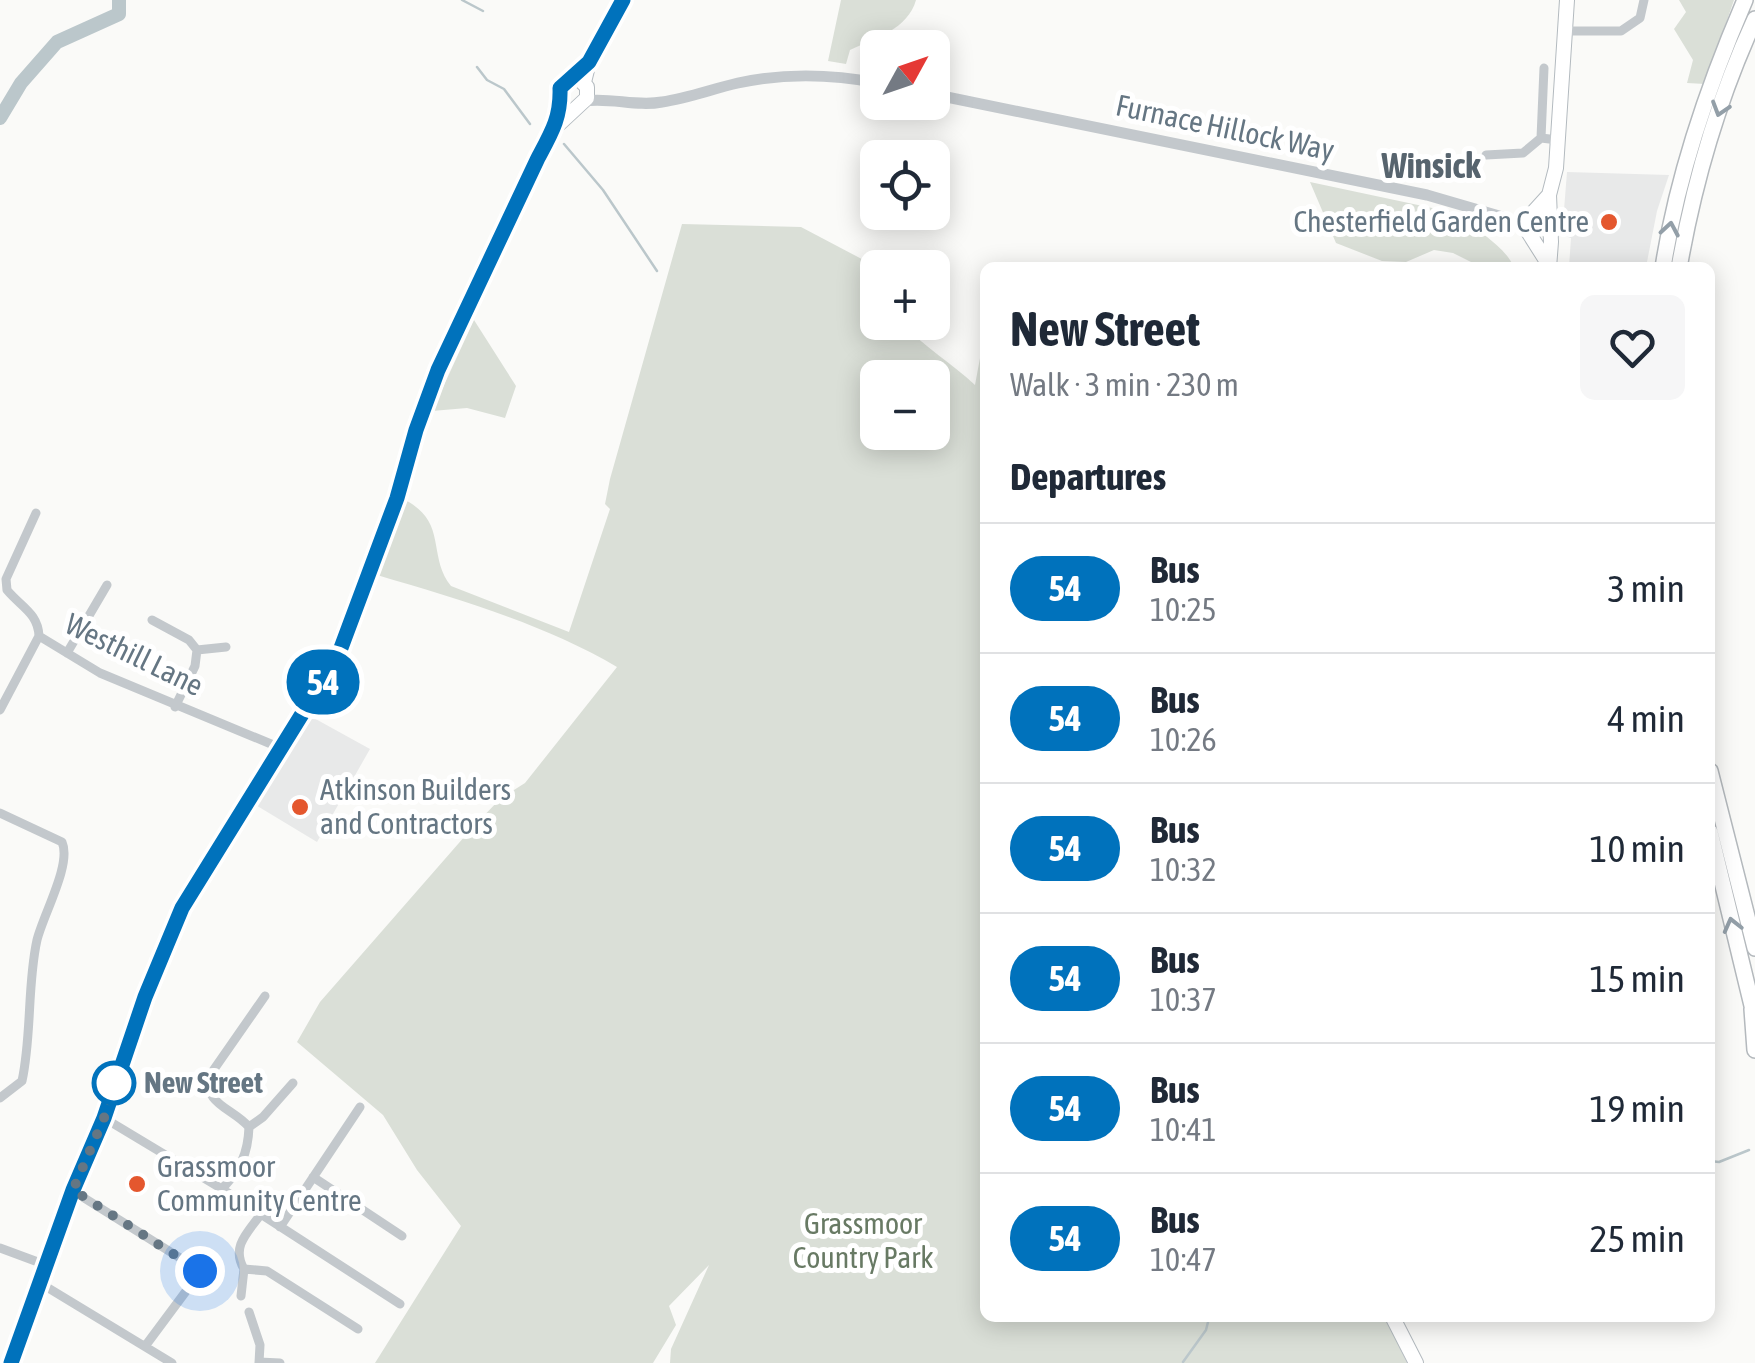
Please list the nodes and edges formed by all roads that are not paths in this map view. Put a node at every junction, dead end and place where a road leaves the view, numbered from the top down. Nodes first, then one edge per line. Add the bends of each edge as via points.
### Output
1 (622, 0) edge
2 (1567, 0) edge
3 (1644, 0) edge
4 (1744, 0) edge
5 (1755, 18) edge
6 (1565, 31) junction
7 (1544, 68) dead end
8 (860, 80) edge
9 (577, 92) junction
10 (950, 98) edge
11 (1541, 138) junction
12 (1558, 140) junction
13 (1486, 155) dead end
14 (1549, 196) junction
15 (1530, 225) junction
16 (1550, 226) junction
17 (1547, 262) edge
18 (1549, 262) edge
19 (1664, 262) edge
20 (1680, 262) edge
21 (36, 513) dead end
22 (107, 585) dead end
23 (152, 620) dead end
24 (40, 636) junction
25 (226, 647) dead end
26 (197, 650) junction
27 (67, 652) junction
28 (175, 706) junction
29 (0, 710) edge
30 (283, 749) junction
31 (1715, 791) edge
32 (0, 813) edge
33 (1715, 853) edge
34 (1755, 948) edge
35 (265, 996) dead end
36 (1753, 1011) edge
37 (1755, 1050) edge
38 (293, 1083) dead end
39 (0, 1098) edge
40 (360, 1108) dead end
41 (104, 1118) junction
42 (249, 1127) junction
43 (313, 1177) junction
44 (222, 1189) junction
45 (73, 1190) junction
46 (261, 1214) junction
47 (280, 1227) junction
48 (402, 1236) dead end
49 (0, 1248) edge
50 (46, 1265) junction
51 (244, 1269) junction
52 (40, 1283) junction
53 (242, 1296) dead end
54 (400, 1304) dead end
55 (249, 1312) dead end
56 (1395, 1322) edge
57 (358, 1329) dead end
58 (146, 1345) junction
59 (259, 1362) edge
60 (11, 1363) edge
61 (172, 1363) edge
62 (280, 1363) edge
63 (1416, 1363) edge

1 - 9 main road
2 - 6 main road
3 - 6 street via 1640,18 1621,31
19 -> 4 highway via 1676,192
5 -> 20 highway via 1732,68
6 - 12 main road
7 - 11 street
8 - 9 street via 786,76 658,103
9 - 30 main road via 538,158 438,370 338,656
10 - 15 street, Furnace Hillock Way via 1410,192
11 - 12 street
11 - 13 street via 1522,154
12 - 14 main road
14 - 15 main road
14 - 16 main road
15 - 16 main road via 1542,238
15 - 16 main road via 1543,213
15 - 17 main road
16 - 18 main road
21 - 24 street, Westhill Lane via 6,580 7,590 39,624
22 - 27 street
23 - 26 street
24 - 27 street, Westhill Lane
24 - 29 street
25 - 26 street
26 - 28 street
27 - 28 street, Westhill Lane
28 - 30 street, Westhill Lane
30 - 41 main road via 182,908
31 - 34 highway
32 - 39 street via 65,849 37,940 22,1081
36 -> 33 highway
35 - 42 street via 206,1088
36 - 37 highway
38 - 42 street
40 - 43 street
41 - 44 street
41 - 45 main road
42 - 44 street via 248,1150
43 - 47 street
43 - 48 street
44 - 46 street
45 - 50 main road
45 - 58 street via 200,1271
46 - 47 street
46 - 51 street via 237,1247
47 - 54 street
49 - 50 street
50 - 52 main road
51 - 53 street
51 - 57 street via 267,1271
52 - 58 street
52 - 60 main road
55 - 59 street
56 - 63 main road
58 - 61 street
59 - 62 street

